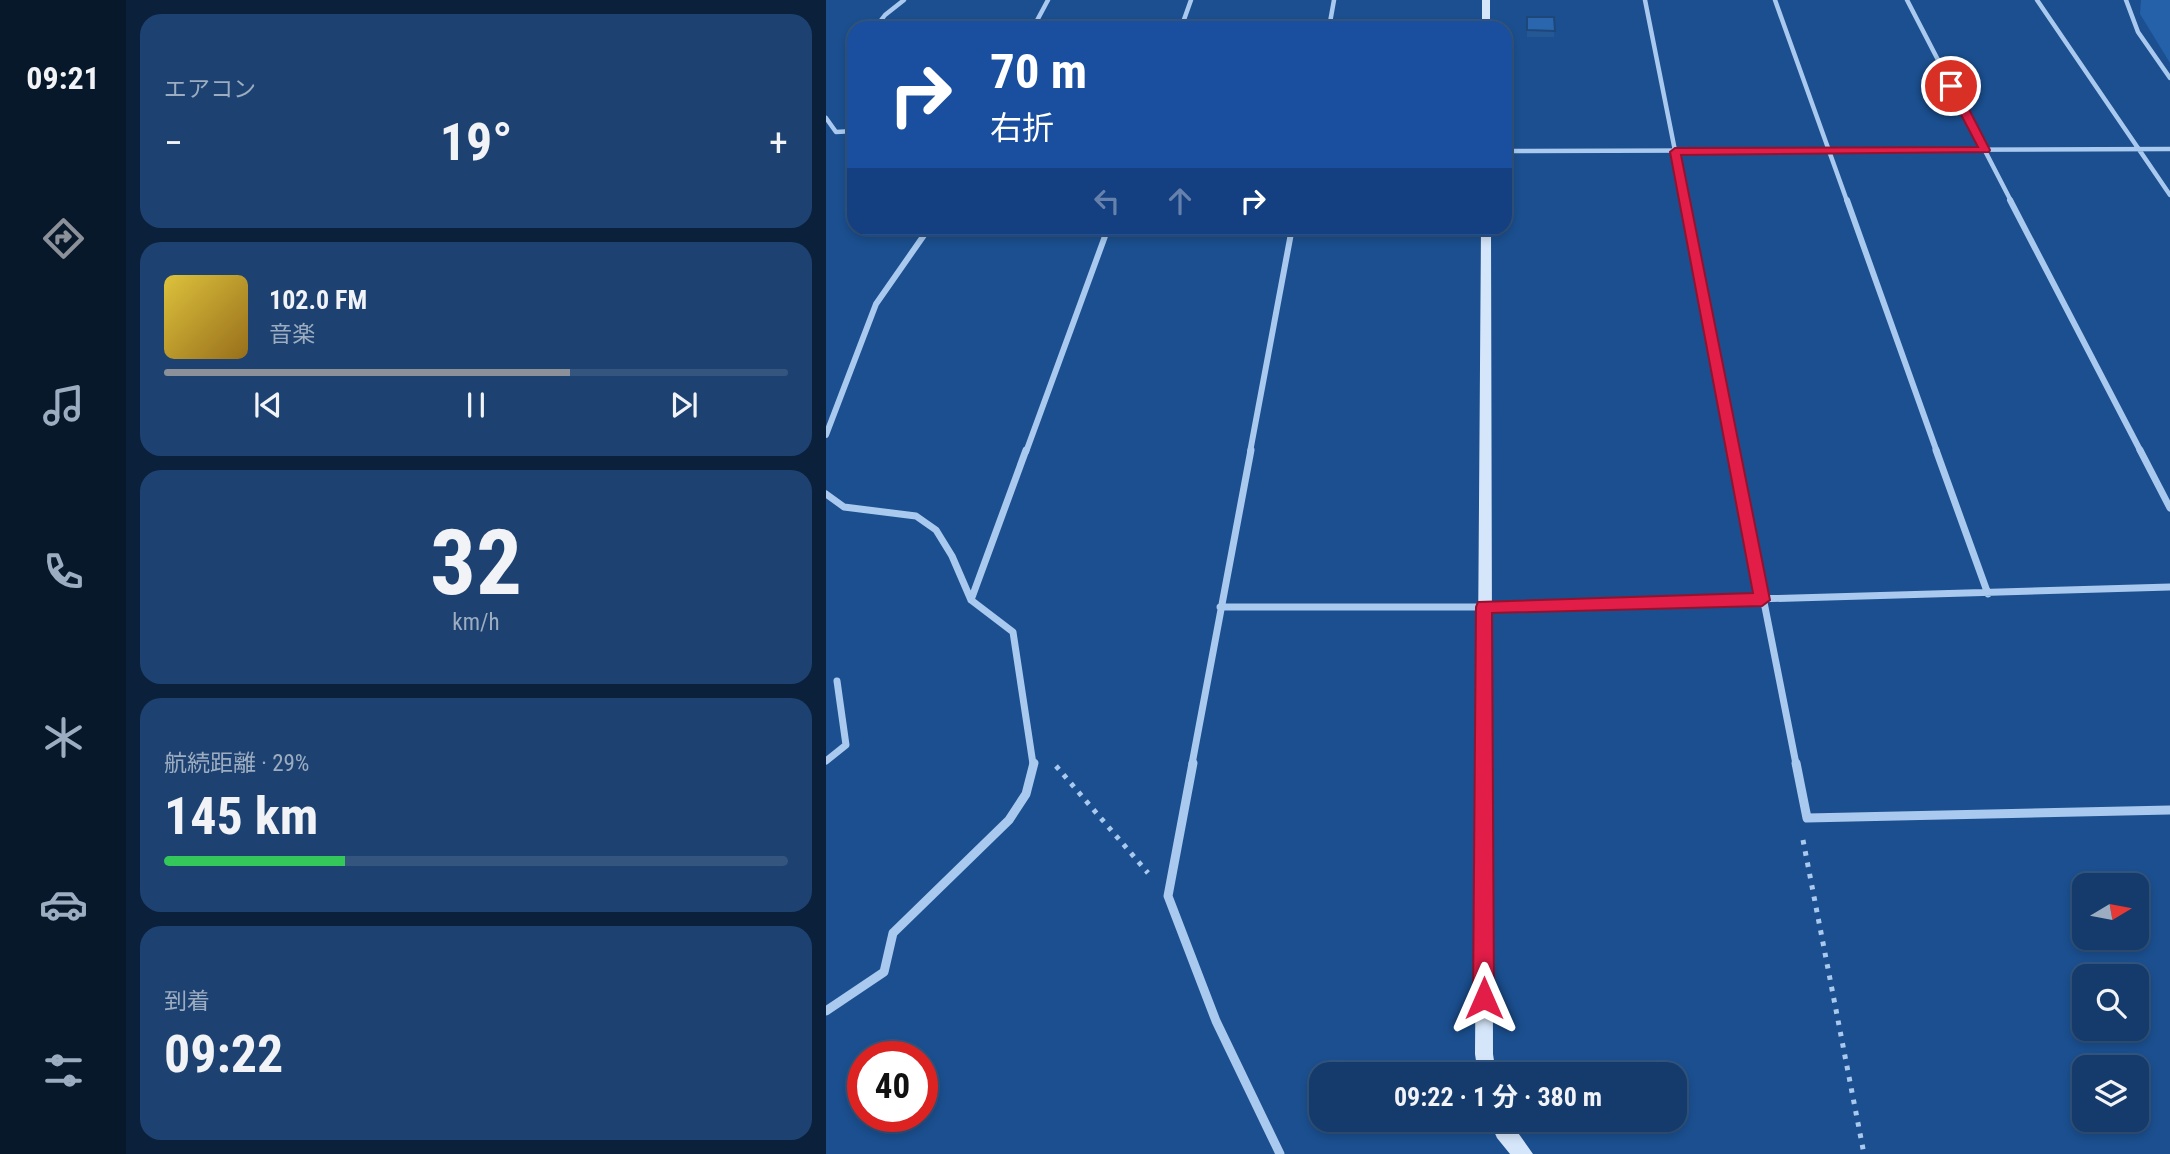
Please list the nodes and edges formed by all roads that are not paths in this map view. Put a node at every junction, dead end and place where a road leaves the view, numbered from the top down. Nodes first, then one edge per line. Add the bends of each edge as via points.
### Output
1 (904, 0) edge
2 (1048, 0) edge
3 (1191, 0) edge
4 (1334, 0) edge
5 (1486, 0) edge
6 (1645, 0) edge
7 (1775, 0) edge
8 (1907, 0) edge
9 (2037, 0) edge
10 (2126, 0) edge
11 (880, 21) edge
12 (1037, 21) edge
13 (1184, 21) edge
14 (1330, 21) edge
15 (1486, 21) edge
16 (2170, 78) edge
17 (826, 118) edge
18 (847, 131) edge
19 (2138, 149) junction
20 (2170, 149) edge
21 (1829, 150) junction
22 (1985, 150) junction
23 (1512, 151) edge
24 (1675, 152) junction
25 (2170, 195) edge
26 (924, 235) edge
27 (1105, 235) edge
28 (1291, 235) edge
29 (1486, 235) edge
30 (826, 435) edge
31 (826, 494) edge
32 (2170, 508) edge
33 (2170, 587) edge
34 (1988, 594) junction
35 (971, 600) junction
36 (1762, 600) junction
37 (1220, 607) junction
38 (1484, 607) junction
39 (837, 681) dead end
40 (826, 761) edge
41 (2170, 810) edge
42 (826, 1012) edge
43 (1485, 1062) edge
44 (1506, 1132) edge
45 (1280, 1154) edge
46 (1522, 1154) edge

1 - 11 street
2 - 12 street
3 - 13 street
4 - 14 street
5 - 15 street
6 - 24 street
7 - 21 street
8 - 22 street
9 - 19 street
10 - 16 street via 2139,36
17 - 18 street via 836,132
19 - 20 street
19 - 22 street
19 - 25 street
21 - 22 street
21 - 24 street
21 - 34 street
22 - 32 street
23 - 24 street
24 - 36 street
26 - 30 street via 876,304
27 - 35 street
28 - 37 street
29 - 38 street
31 - 35 street via 844,506 916,516 936,530
33 - 34 street
34 - 36 street
35 - 42 street via 1013,632 1034,762 1026,794 1009,820 893,933 884,972
36 - 38 street
36 - 41 street via 1807,818
37 - 38 street
37 - 45 street via 1168,896 1216,1021
38 - 43 street
39 - 40 street via 846,745
44 - 46 street

